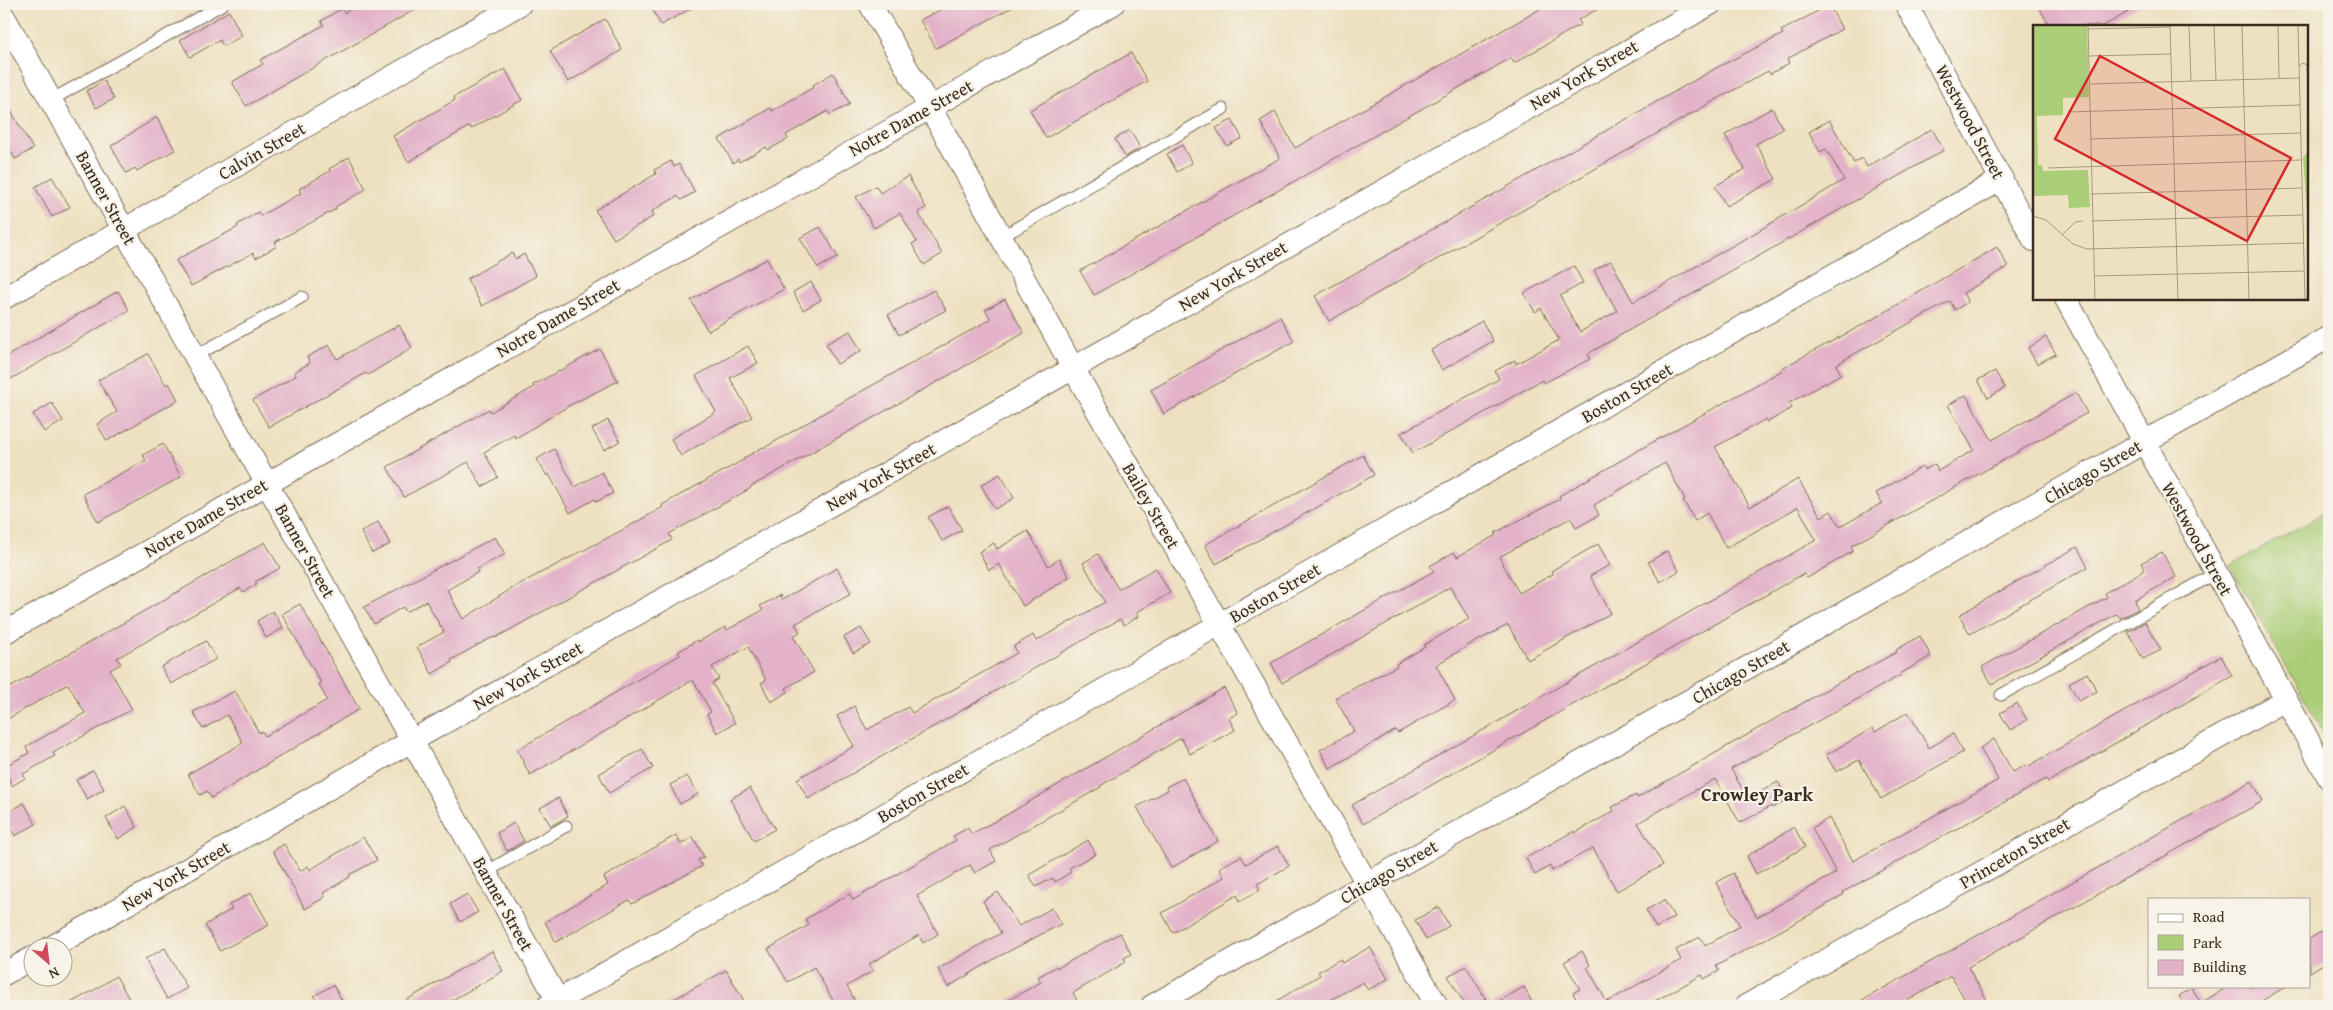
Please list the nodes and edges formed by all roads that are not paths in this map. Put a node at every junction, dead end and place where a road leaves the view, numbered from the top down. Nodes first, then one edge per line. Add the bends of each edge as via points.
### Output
1 (222, 4) edge
2 (520, 4) edge
3 (870, 4) edge
4 (1113, 4) edge
5 (1710, 4) edge
6 (1906, 4) edge
7 (4, 17) edge
8 (51, 100) junction
9 (930, 107) junction
10 (1223, 109) dead end
11 (2002, 179) junction
12 (124, 230) junction
13 (1001, 237) junction
14 (2033, 238) edge
15 (302, 297) dead end
16 (4, 298) edge
17 (2067, 300) edge
18 (2329, 337) edge
19 (195, 356) junction
20 (1073, 368) junction
21 (2144, 442) junction
22 (267, 484) junction
23 (2216, 573) junction
24 (1219, 625) junction
25 (4, 633) edge
26 (2001, 695) dead end
27 (2285, 700) junction
28 (412, 741) junction
29 (2329, 778) edge
30 (566, 826) dead end
31 (486, 872) junction
32 (1367, 884) junction
33 (67, 938) edge
34 (22, 964) edge
35 (4, 974) edge
36 (556, 1004) edge
37 (1152, 1006) edge
38 (1436, 1006) edge
39 (1746, 1006) edge

1 - 8 lane
2 - 12 street, Calvin Street
3 - 9 street, Bailey Street
4 - 9 street, Notre Dame Street
5 - 20 street, New York Street
6 - 11 street, Westwood Street
7 - 8 street, Banner Street
8 - 12 street, Banner Street
9 - 13 street, Bailey Street
9 - 22 street, Notre Dame Street
10 - 13 lane
11 - 14 street, Westwood Street
11 - 24 street, Boston Street
12 - 16 street, Calvin Street
12 - 19 street, Banner Street
13 - 20 street, Bailey Street
15 - 19 lane
17 - 21 street, Westwood Street
18 - 21 street, Chicago Street
19 - 22 street, Banner Street
20 - 24 street, Bailey Street
20 - 28 street, New York Street
21 - 23 street, Westwood Street
21 - 32 street, Chicago Street
22 - 25 street, Notre Dame Street
22 - 28 street, Banner Street
23 - 26 lane
23 - 27 street, Westwood Street
24 - 32 street, Bailey Street
24 - 36 street, Boston Street
27 - 29 street, Westwood Street
27 - 39 street, Princeton Street
28 - 31 street, Banner Street
28 - 33 street, New York Street
30 - 31 lane
31 - 36 street, Banner Street
32 - 37 street, Chicago Street
32 - 38 street, Bailey Street
34 - 35 street

